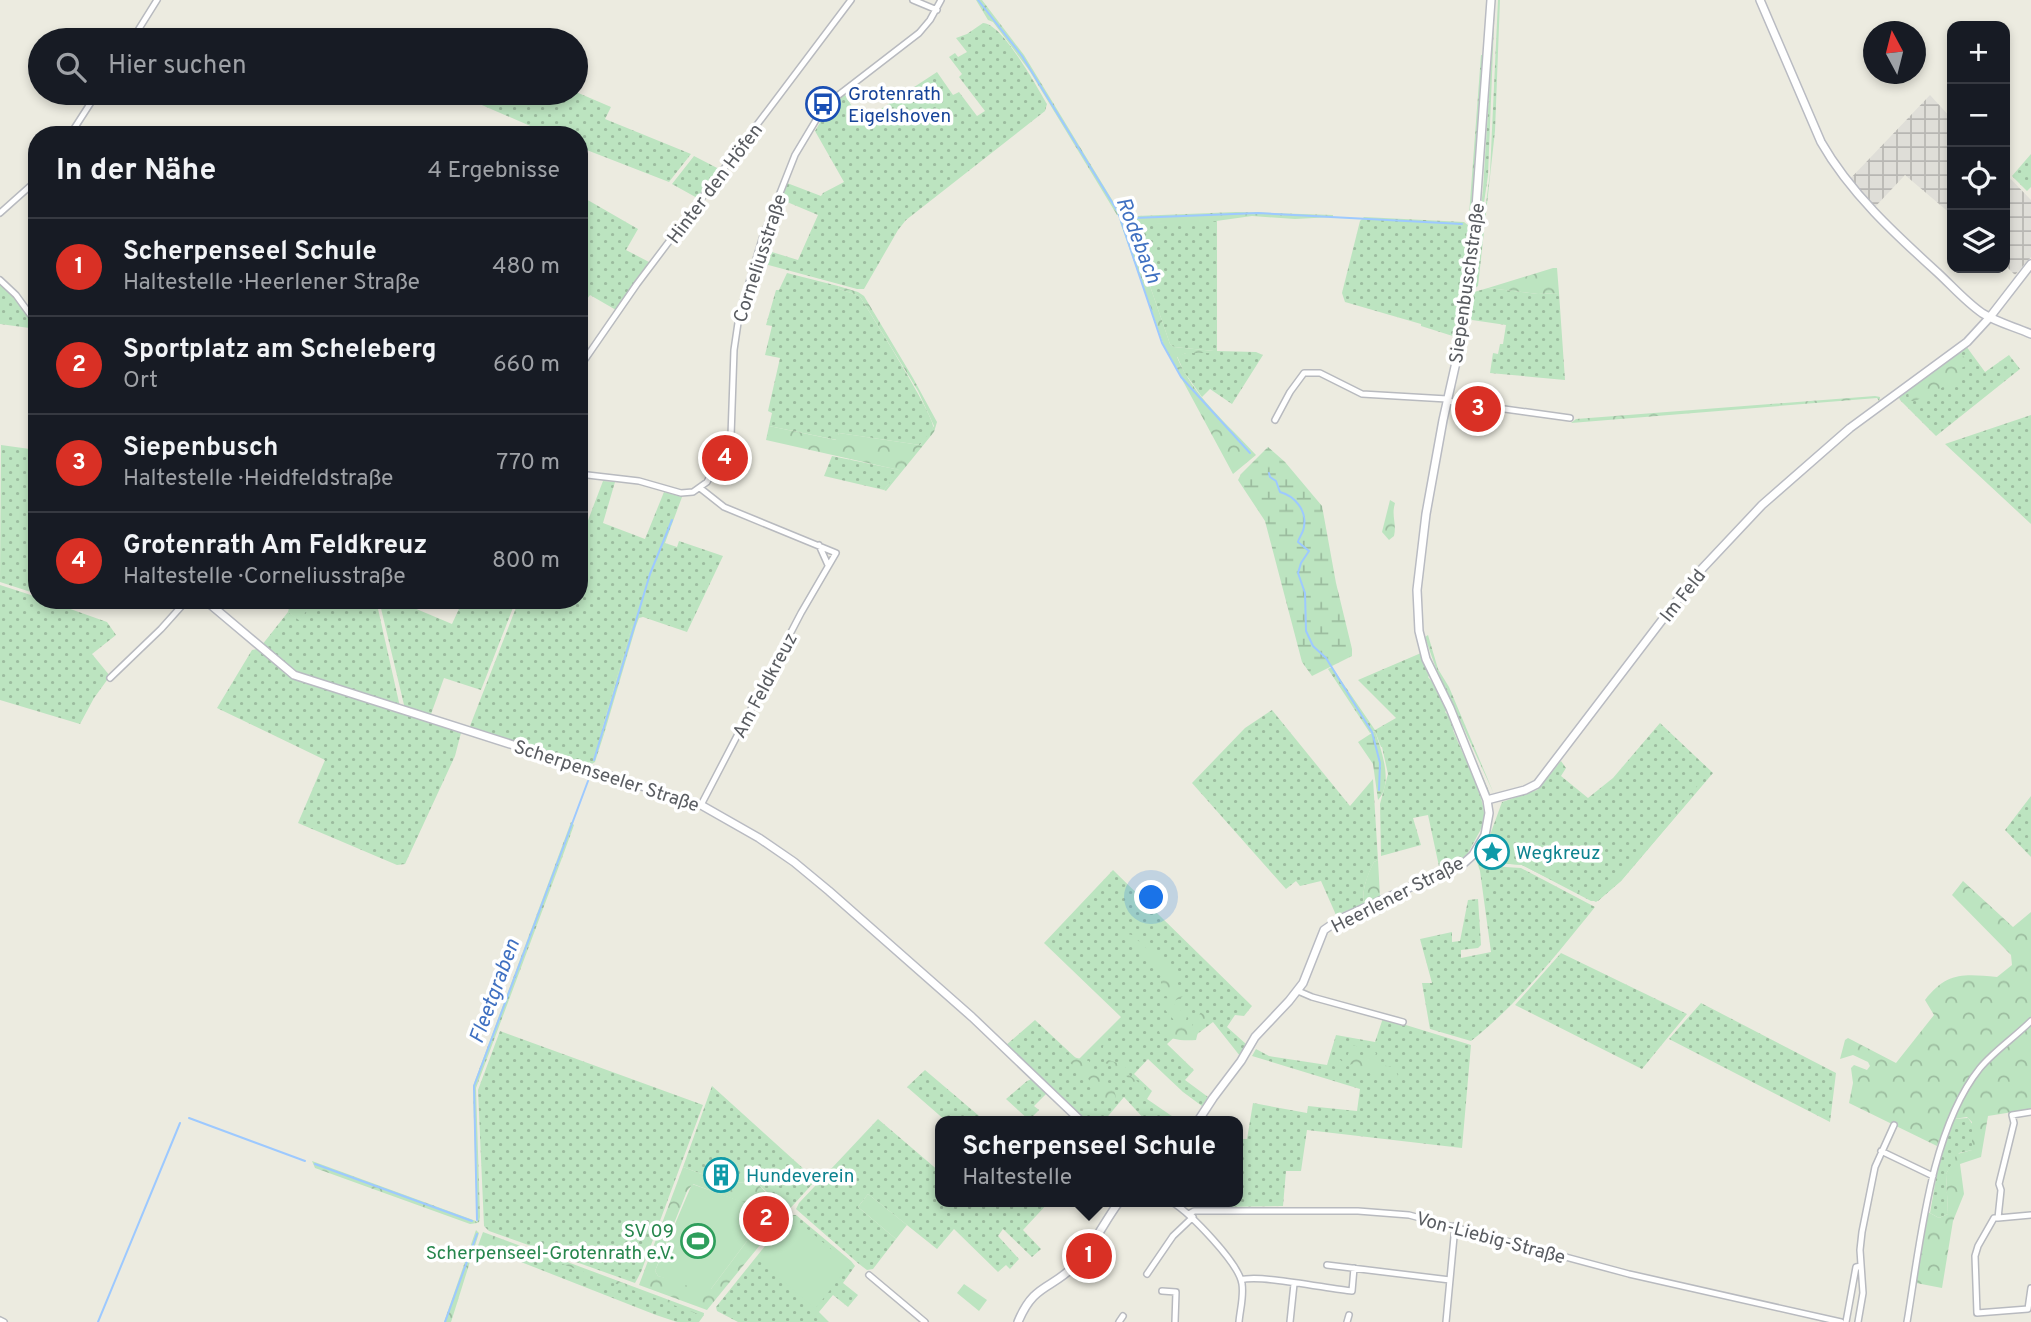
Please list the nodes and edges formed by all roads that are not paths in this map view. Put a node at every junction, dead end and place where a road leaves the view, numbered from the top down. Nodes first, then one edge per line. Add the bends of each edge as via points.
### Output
1 (157, 0) edge
2 (851, 0) edge
3 (913, 0) edge
4 (941, 0) edge
5 (1491, 0) edge
6 (1760, 0) edge
7 (937, 10) junction
8 (139, 28) edge
9 (89, 105) edge
10 (76, 126) edge
11 (28, 188) edge
12 (0, 212) edge
13 (2031, 264) edge
14 (0, 280) edge
15 (28, 312) edge
16 (1990, 317) junction
17 (2031, 334) edge
18 (588, 355) edge
19 (1447, 400) junction
20 (1570, 418) dead end
21 (1275, 420) dead end
22 (588, 475) edge
23 (701, 488) junction
24 (818, 545) junction
25 (828, 565) junction
26 (179, 609) edge
27 (216, 609) edge
28 (110, 678) dead end
29 (1488, 800) junction
30 (701, 805) junction
31 (1298, 990) junction
32 (2031, 1021) edge
33 (1403, 1022) dead end
34 (2031, 1111) edge
35 (1076, 1116) edge
36 (1201, 1116) edge
37 (1894, 1125) dead end
38 (1881, 1151) junction
39 (1933, 1176) junction
40 (1116, 1207) edge
41 (1179, 1207) edge
42 (2031, 1215) edge
43 (1191, 1216) junction
44 (1998, 1217) junction
45 (1455, 1226) junction
46 (1327, 1265) dead end
47 (1861, 1266) junction
48 (1354, 1268) junction
49 (869, 1275) dead end
50 (1147, 1275) dead end
51 (1241, 1280) junction
52 (1450, 1280) junction
53 (1294, 1284) junction
54 (2031, 1288) edge
55 (1162, 1291) dead end
56 (1349, 1315) dead end
57 (925, 1322) edge
58 (1018, 1322) edge
59 (1175, 1322) edge
60 (1239, 1322) edge
61 (1290, 1322) edge
62 (1347, 1322) edge
63 (1446, 1322) edge
64 (1844, 1322) edge
65 (1858, 1322) edge
66 (1907, 1322) edge

1 - 8 street
2 - 18 street, Hinter den Höfen
3 - 7 street
4 - 7 street, Corneliusstraße
5 - 19 street, Siepenbuschstraße via 1474,248
6 - 16 street via 1831,159 1901,241
7 - 23 street, Corneliusstraße via 919,33 836,97 794,155 739,316 733,352 732,436
9 - 10 street
11 - 12 street
13 - 16 street, Im Feld
14 - 15 street
16 - 17 street
16 - 29 street, Im Feld via 1967,342 1850,428 1712,557 1537,784
19 - 20 street
19 - 21 street via 1362,394 1320,373 1304,373
19 - 29 street, Siepenbuschstraße via 1426,514 1418,583 1419,631 1430,669
22 - 23 street via 639,481 681,493
23 - 24 street, Am Feldkreuz via 724,507
24 - 25 street
24 - 25 street, Am Feldkreuz via 836,553
25 - 30 street, Am Feldkreuz
26 - 28 street
27 - 30 street, Scherpenseeler Straße via 294,675
29 - 31 street, Heerlener Straße via 1485,835 1470,858 1329,926
30 - 35 street, Scherpenseeler Straße via 794,862 972,1017
31 - 33 street
31 - 36 street, Heerlener Straße via 1255,1037
32 - 39 street via 1970,1083 1942,1141
34 - 44 street via 2012,1115
37 - 38 street
38 - 39 street
38 - 47 street via 1862,1232
39 - 66 street
40 - 58 street via 1077,1264 1037,1291
41 - 43 street
42 - 44 street
43 - 45 street, Von-Liebig-Straße via 1194,1211 1376,1212
43 - 50 street
43 - 51 street
44 - 54 street via 1975,1256 1977,1313 2028,1309
45 - 52 street
45 - 64 street, Von-Liebig-Straße via 1629,1274
46 - 48 street
47 - 64 street via 1856,1268
47 - 65 street
48 - 52 street
48 - 53 street via 1352,1291
49 - 57 street
51 - 53 street
51 - 60 street
52 - 63 street
53 - 61 street
55 - 59 street via 1176,1292
56 - 62 street

